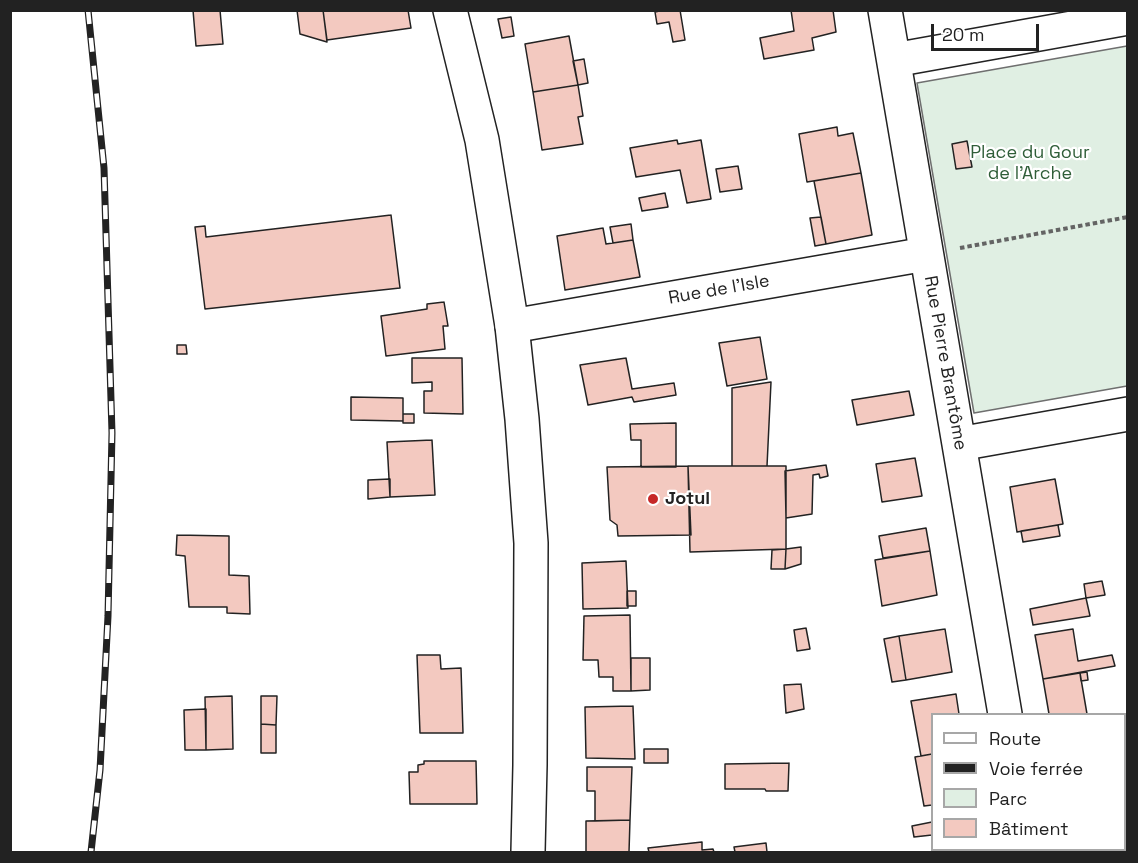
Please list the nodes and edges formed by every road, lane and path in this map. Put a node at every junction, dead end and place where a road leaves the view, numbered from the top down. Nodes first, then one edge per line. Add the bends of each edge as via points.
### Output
1 (450, 10) edge
2 (885, 10) edge
3 (1128, 18) edge
4 (894, 60) junction
5 (1128, 217) edge
6 (926, 254) junction
7 (512, 326) junction
8 (1128, 414) edge
9 (959, 444) junction
10 (1005, 713) edge
11 (528, 852) edge

1 - 7 street via 482,140
2 - 4 street, Rue Pierre Brantôme
3 - 4 street
4 - 6 street, Rue Pierre Brantôme
5 - 6 path
6 - 7 street, Rue de l'Isle
6 - 9 street, Rue Pierre Brantôme
7 - 11 street via 531,543
8 - 9 street
9 - 10 street, Rue Pierre Brantôme

